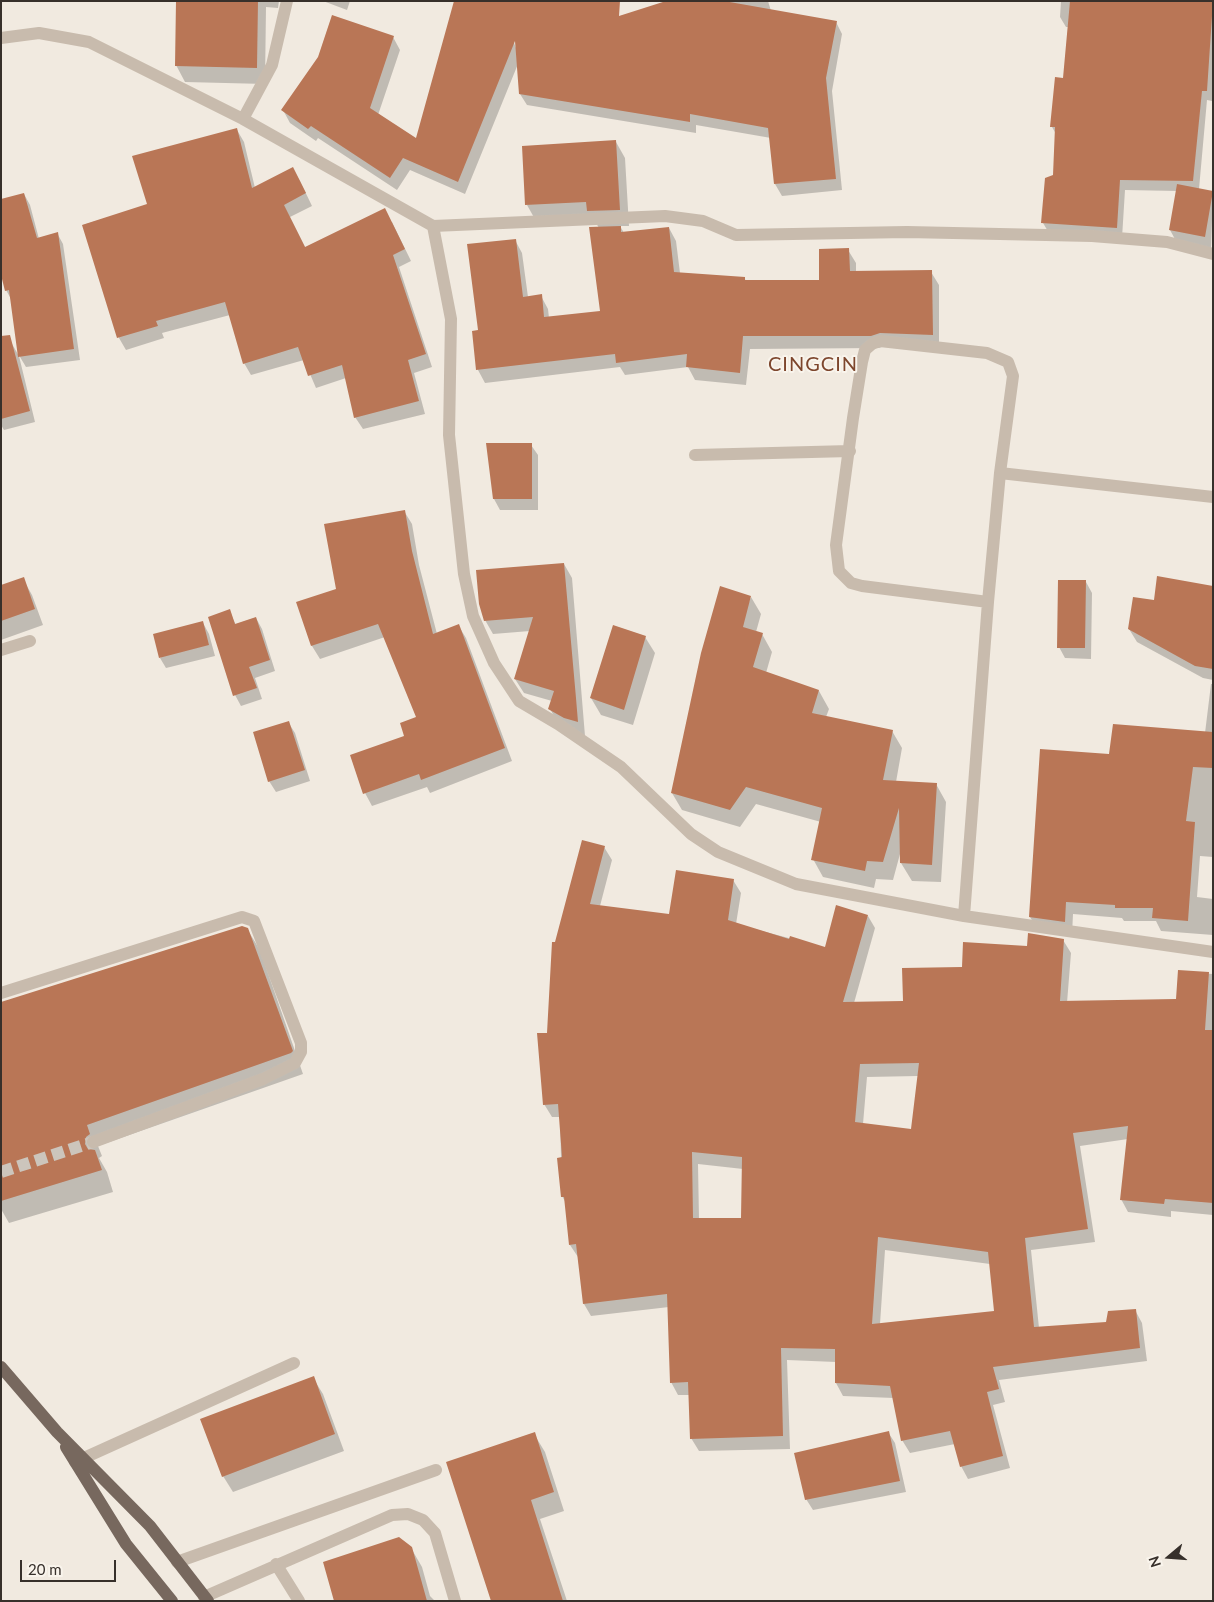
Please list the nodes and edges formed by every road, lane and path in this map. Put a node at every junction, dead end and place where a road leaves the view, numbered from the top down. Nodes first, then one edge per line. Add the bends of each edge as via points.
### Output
1 (287, 1) edge
2 (1, 38) edge
3 (243, 119) junction
4 (433, 226) junction
5 (1213, 254) edge
6 (850, 451) junction
7 (695, 455) dead end
8 (1000, 473) junction
9 (1213, 497) edge
10 (988, 602) junction
11 (30, 640) dead end
12 (1, 650) edge
13 (964, 916) junction
14 (1213, 952) edge
15 (1, 993) edge
16 (93, 1142) tunnel mouth
17 (294, 1363) dead end
18 (1, 1367) edge
19 (79, 1460) junction
20 (436, 1470) dead end
21 (177, 1562) junction
22 (276, 1564) junction
23 (206, 1599) edge
24 (172, 1601) edge
25 (298, 1601) edge
26 (455, 1601) edge

1 - 3 street via 272,65
2 - 3 street via 39,33 89,42
3 - 4 street
4 - 5 street via 665,216 703,221 736,235 907,232 1092,236 1167,242
4 - 13 street via 451,319 449,435 464,574 473,616 490,655 519,701 621,767 691,834 718,852 796,884
6 - 7 street
6 - 8 street via 862,362 865,350 872,344 880,341 987,353 1008,362 1013,376
6 - 10 street via 836,545 837,564 845,578 862,586
8 - 9 street
8 - 10 street
10 - 13 street
11 - 12 street
13 - 14 street
15 - 16 street via 242,917 254,921 301,1043 295,1064
17 - 19 street
18 - 19 main road
19 - 21 main road via 150,1526
19 - 24 main road via 126,1544
20 - 21 street
21 - 23 main road
22 - 23 street
22 - 25 street
22 - 26 street via 392,1515 408,1514 423,1520 435,1533

